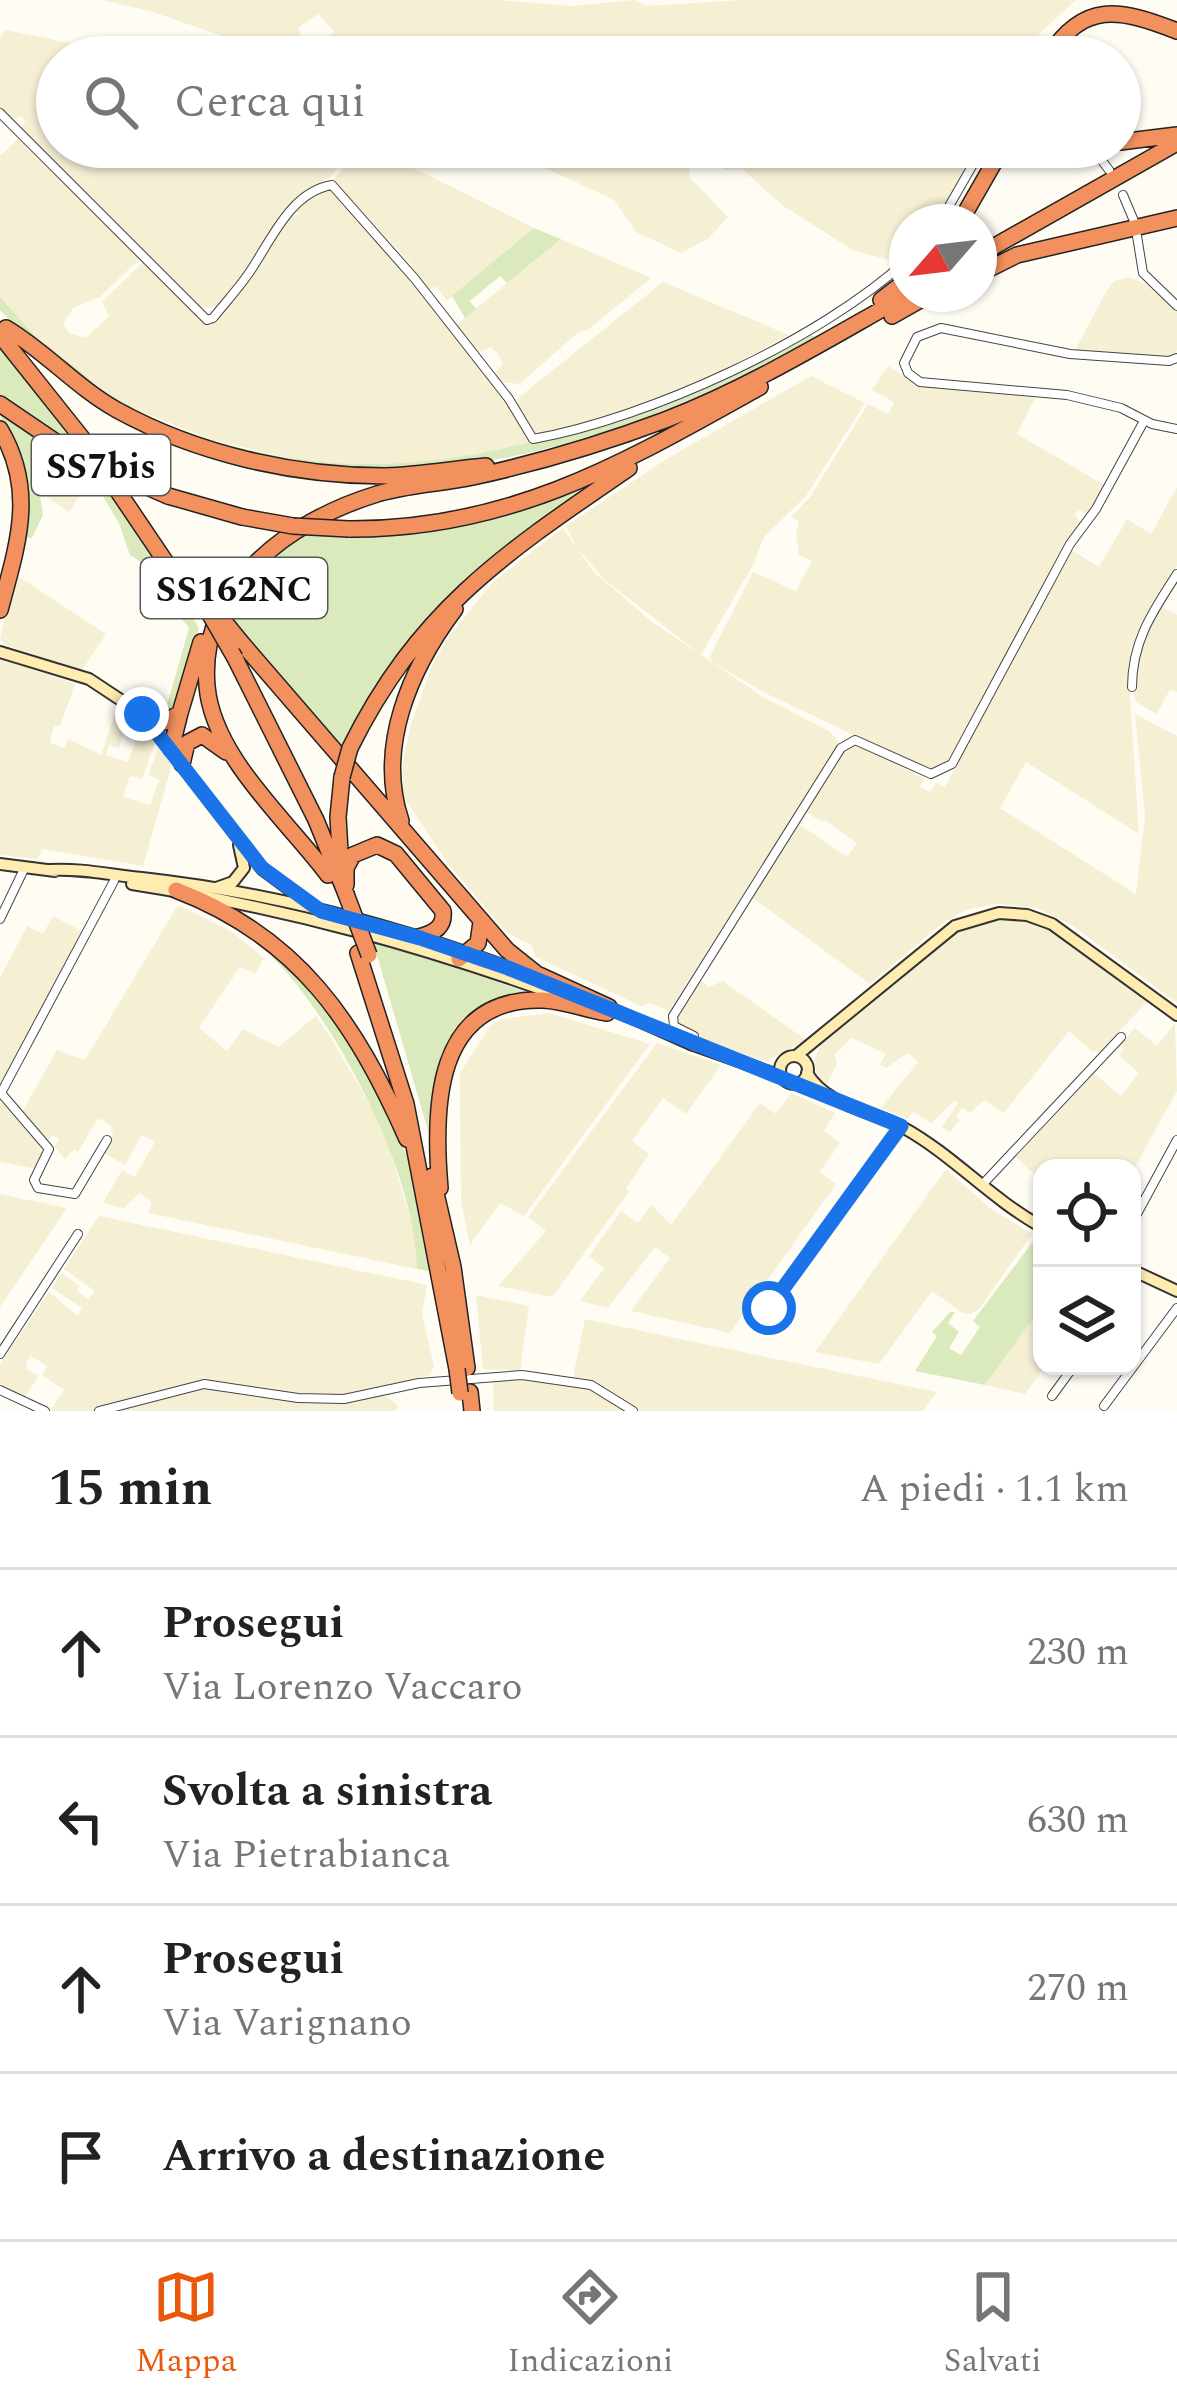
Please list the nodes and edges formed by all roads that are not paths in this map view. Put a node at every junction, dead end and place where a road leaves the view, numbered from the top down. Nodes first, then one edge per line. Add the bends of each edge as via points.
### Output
1 (1177, 34) edge
2 (1069, 36) edge
3 (0, 113) edge
4 (1177, 139) edge
5 (1141, 141) edge
6 (36, 149) edge
7 (1177, 153) edge
8 (1141, 160) edge
9 (55, 168) edge
10 (971, 168) edge
11 (991, 168) edge
12 (1128, 168) edge
13 (1123, 195) dead end
14 (950, 204) edge
15 (970, 204) edge
16 (1177, 218) edge
17 (997, 244) edge
18 (997, 258) edge
19 (997, 262) edge
20 (889, 274) edge
21 (889, 294) edge
22 (889, 305) edge
23 (1177, 306) edge
24 (898, 312) edge
25 (2, 328) edge
26 (833, 337) junction
27 (1175, 359) edge
28 (0, 404) edge
29 (1144, 421) junction
30 (0, 429) edge
31 (1177, 429) edge
32 (675, 435) junction
33 (531, 461) junction
34 (376, 494) junction
35 (1177, 574) edge
36 (480, 576) junction
37 (192, 593) junction
38 (0, 610) edge
39 (0, 652) edge
40 (232, 661) junction
41 (1132, 687) dead end
42 (179, 713) junction
43 (148, 719) junction
44 (177, 756) junction
45 (233, 758) junction
46 (404, 830) junction
47 (235, 836) junction
48 (0, 864) edge
49 (25, 867) junction
50 (244, 868) junction
51 (262, 868) junction
52 (50, 870) junction
53 (328, 875) junction
54 (114, 881) junction
55 (214, 889) junction
56 (176, 890) junction
57 (342, 897) junction
58 (252, 898) junction
59 (321, 911) junction
60 (0, 919) edge
61 (481, 922) junction
62 (418, 937) junction
63 (363, 954) junction
64 (464, 956) junction
65 (608, 1010) junction
66 (1177, 1015) edge
67 (1121, 1037) dead end
68 (693, 1045) junction
69 (798, 1067) junction
70 (759, 1069) junction
71 (1, 1093) edge
72 (901, 1126) junction
73 (107, 1140) dead end
74 (1177, 1140) edge
75 (981, 1186) junction
76 (424, 1188) junction
77 (1141, 1206) edge
78 (443, 1221) junction
79 (1033, 1221) edge
80 (78, 1234) dead end
81 (446, 1266) junction
82 (1141, 1274) edge
83 (1177, 1291) edge
84 (769, 1308) dead end
85 (1177, 1308) edge
86 (0, 1354) edge
87 (1067, 1375) edge
88 (0, 1390) edge
89 (465, 1392) junction
90 (1052, 1396) dead end
91 (1104, 1406) dead end
92 (45, 1411) edge
93 (99, 1411) edge
94 (462, 1411) edge
95 (472, 1411) edge
96 (633, 1411) edge

1 - 2 highway via 1100,18
3 - 6 street
4 - 5 highway
4 - 8 highway
7 - 18 highway
9 - 20 street via 207,320 293,208 332,184 416,279 532,439 608,419 728,370 849,305
10 - 14 street
11 - 15 highway
12 - 17 highway
13 - 23 street via 1143,273
16 - 19 highway
21 - 26 highway
22 - 26 highway
24 - 32 highway
25 - 33 highway via 119,411 252,460 387,476
25 - 37 highway, SS7bis via 89,433
26 - 33 highway, SS162NC via 666,420
27 - 29 street via 1070,354 941,328 916,337 904,363 920,382 1067,395
28 - 32 highway, bridge via 78,457 168,496 242,517 349,529 455,521 530,502
29 - 31 street
29 - 68 street via 952,764 932,774 855,740 841,748 673,1016
30 - 38 highway via 18,466 23,505
32 - 36 highway
33 - 34 highway, SS162NC
34 - 42 highway via 295,520 236,572 201,640
34 - 45 highway, SS162NC via 290,533 225,603 206,660 207,691
35 - 41 street via 1141,631
36 - 46 highway via 423,658 401,708 391,780
36 - 57 highway, bridge via 395,668 350,748 342,777
37 - 40 highway, SS7bis, bridge
37 - 46 highway, bridge
39 - 43 main road via 89,679
40 - 53 highway, SS7bis
40 - 57 highway, SS7bis via 297,780
42 - 43 highway via 165,722
42 - 44 highway
43 - 44 main road
44 - 45 highway via 202,735
44 - 47 main road
45 - 53 highway, SS162NC
46 - 61 highway
47 - 50 main road
47 - 51 main road
48 - 49 main road
49 - 52 main road
49 - 60 street
50 - 55 main road
50 - 58 main road
51 - 58 main road via 266,881
51 - 59 main road
52 - 54 main road
52 - 55 main road
53 - 57 highway, SS7bis
54 - 56 main road
54 - 71 street
55 - 58 main road
56 - 58 main road
56 - 76 highway via 267,937 326,998 384,1089
57 - 62 highway via 353,855 377,845 396,854 443,911 436,931
57 - 63 highway, SS7bis
58 - 59 main road
58 - 64 main road
59 - 62 main road
61 - 64 highway via 481,937
61 - 65 highway via 537,974
62 - 64 main road
63 - 76 highway, SS7bis
63 - 78 highway, SS7bis via 403,1062
64 - 65 main road
65 - 68 main road
65 - 78 highway via 513,1003 460,1036 444,1065 438,1105
66 - 69 main road via 1052,923 999,913 955,926 810,1047
67 - 75 street
68 - 70 main road
69 - 70 main road
69 - 70 main road via 782,1076
69 - 72 main road via 839,1101
71 - 73 street via 49,1149 34,1180 38,1188 75,1194
72 - 75 main road
72 - 84 street
74 - 77 street
75 - 79 main road
76 - 81 highway, SS7bis
78 - 81 highway, SS7bis
80 - 86 street
81 - 89 highway, SS7bis, bridge
82 - 83 main road
85 - 91 street
87 - 90 street
88 - 92 street
89 - 94 highway, SS7bis
89 - 95 highway, SS7bis
93 - 96 street via 204,1384 344,1399 444,1381 546,1376 597,1388

